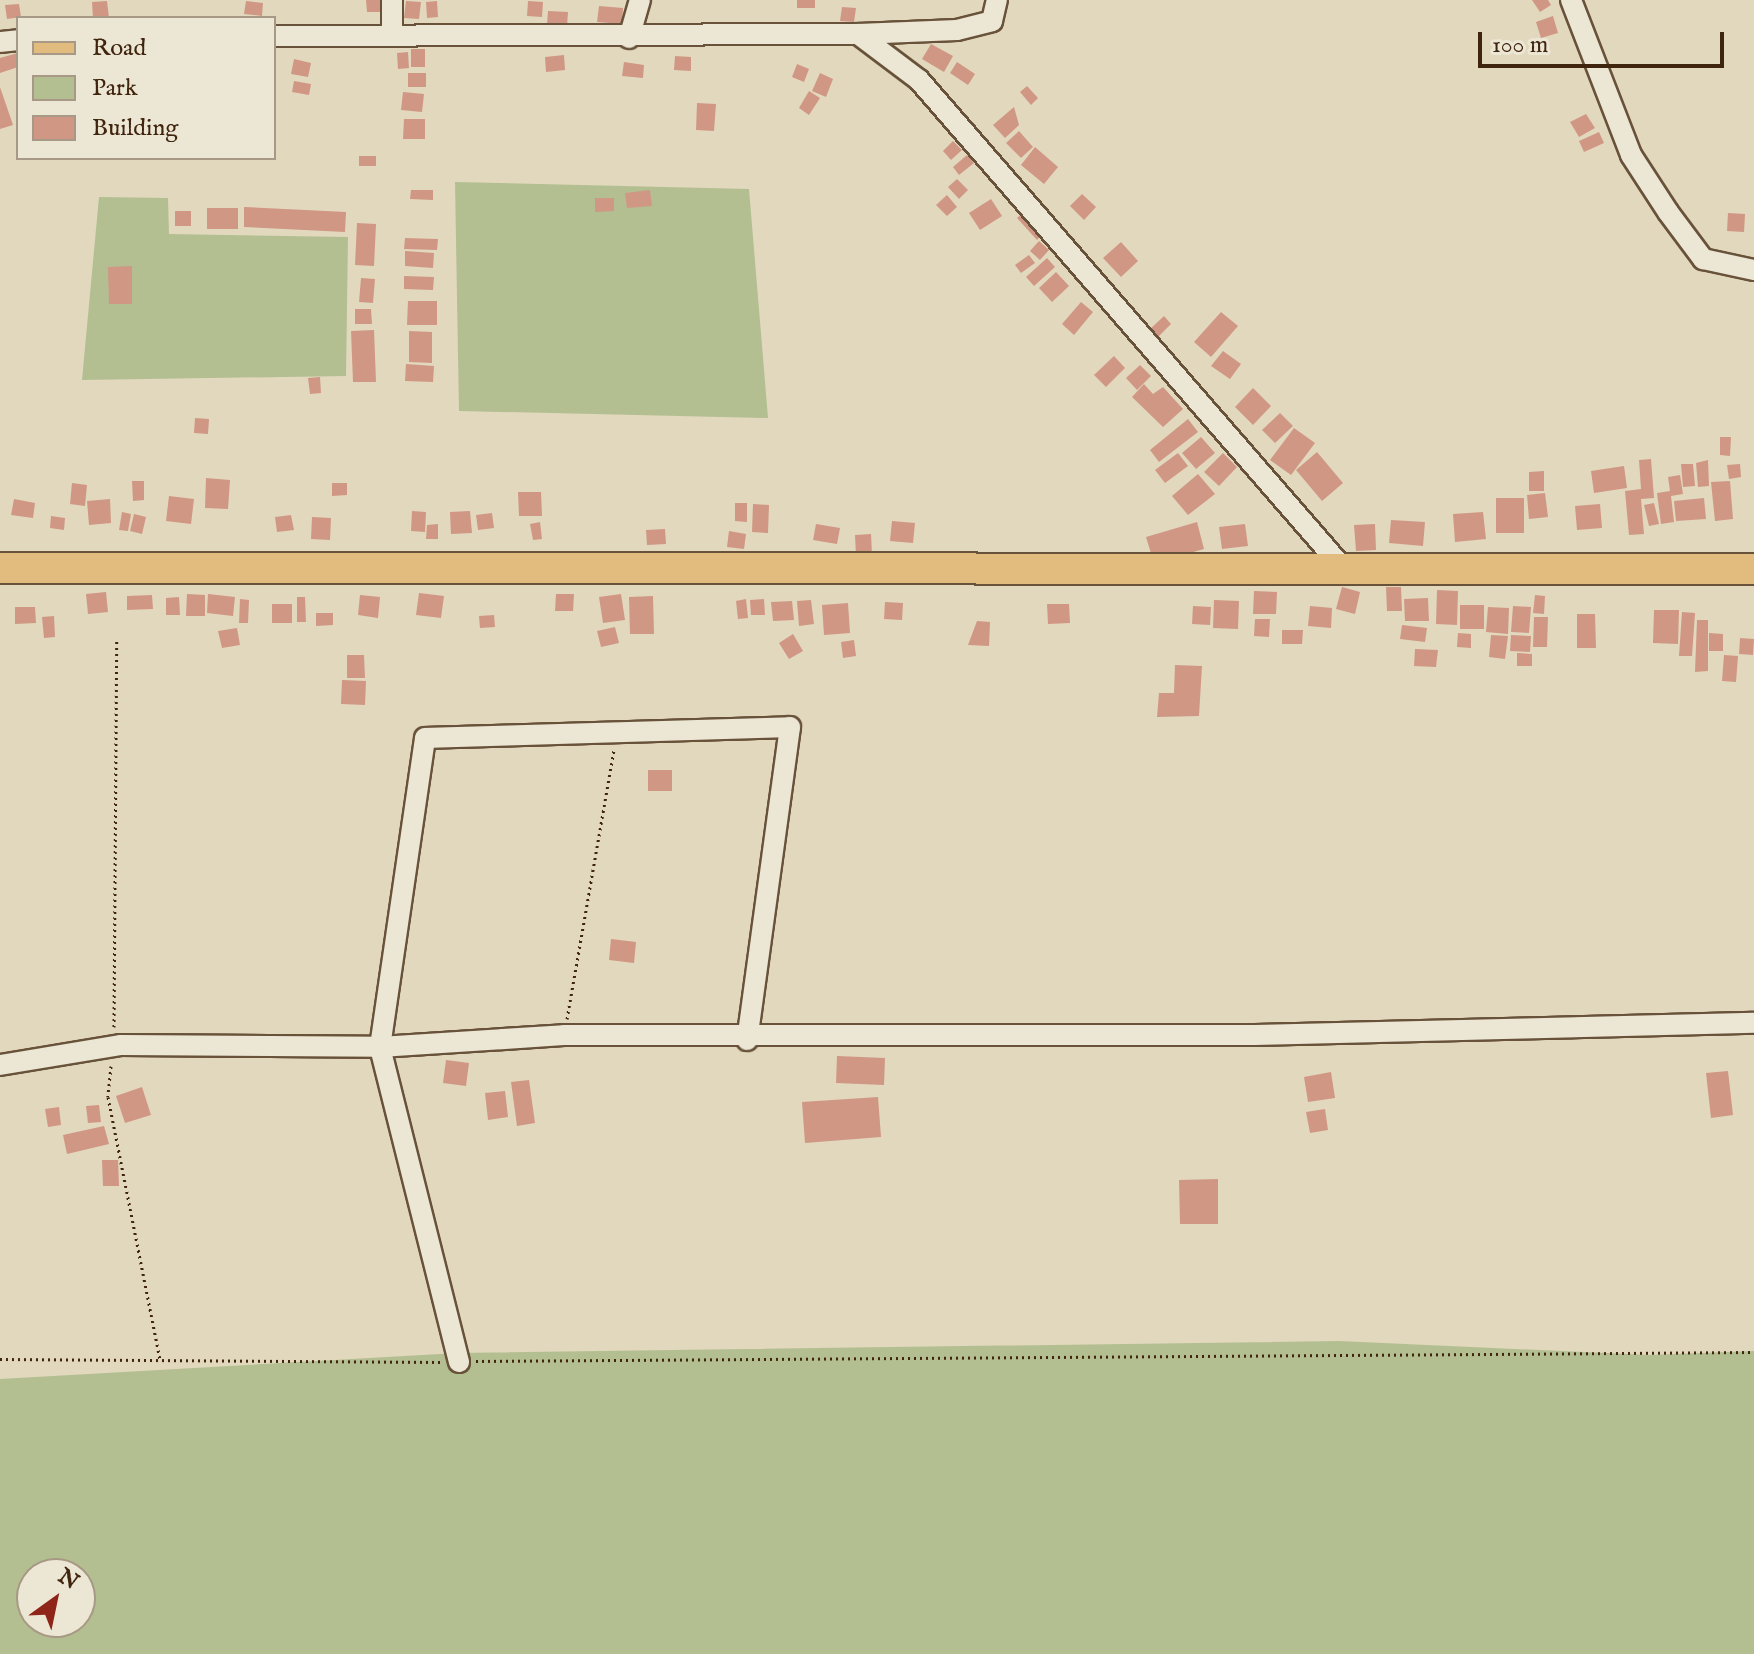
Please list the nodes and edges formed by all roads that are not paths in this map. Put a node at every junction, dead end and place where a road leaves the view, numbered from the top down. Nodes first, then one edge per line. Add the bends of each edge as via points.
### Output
1 (392, 0) edge
2 (640, 0) edge
3 (997, 0) edge
4 (1571, 0) edge
5 (392, 34) junction
6 (858, 34) junction
7 (276, 36) edge
8 (629, 38) junction
9 (1754, 270) edge
10 (0, 568) edge
11 (1344, 569) junction
12 (1754, 569) edge
13 (1754, 1023) edge
14 (747, 1040) junction
15 (380, 1047) junction
16 (0, 1065) edge
17 (459, 1362) road end

1 - 5 street
2 - 8 street
3 - 6 street via 992,21 957,30
4 - 9 street via 1631,155 1668,212 1703,259
5 - 7 street
5 - 8 street
6 - 8 street
6 - 11 street via 929,91
10 - 11 main road
11 - 12 main road
13 - 14 street
14 - 15 street via 564,1035
14 - 15 street via 790,727 425,738
15 - 16 street via 113,1047
15 - 17 street

